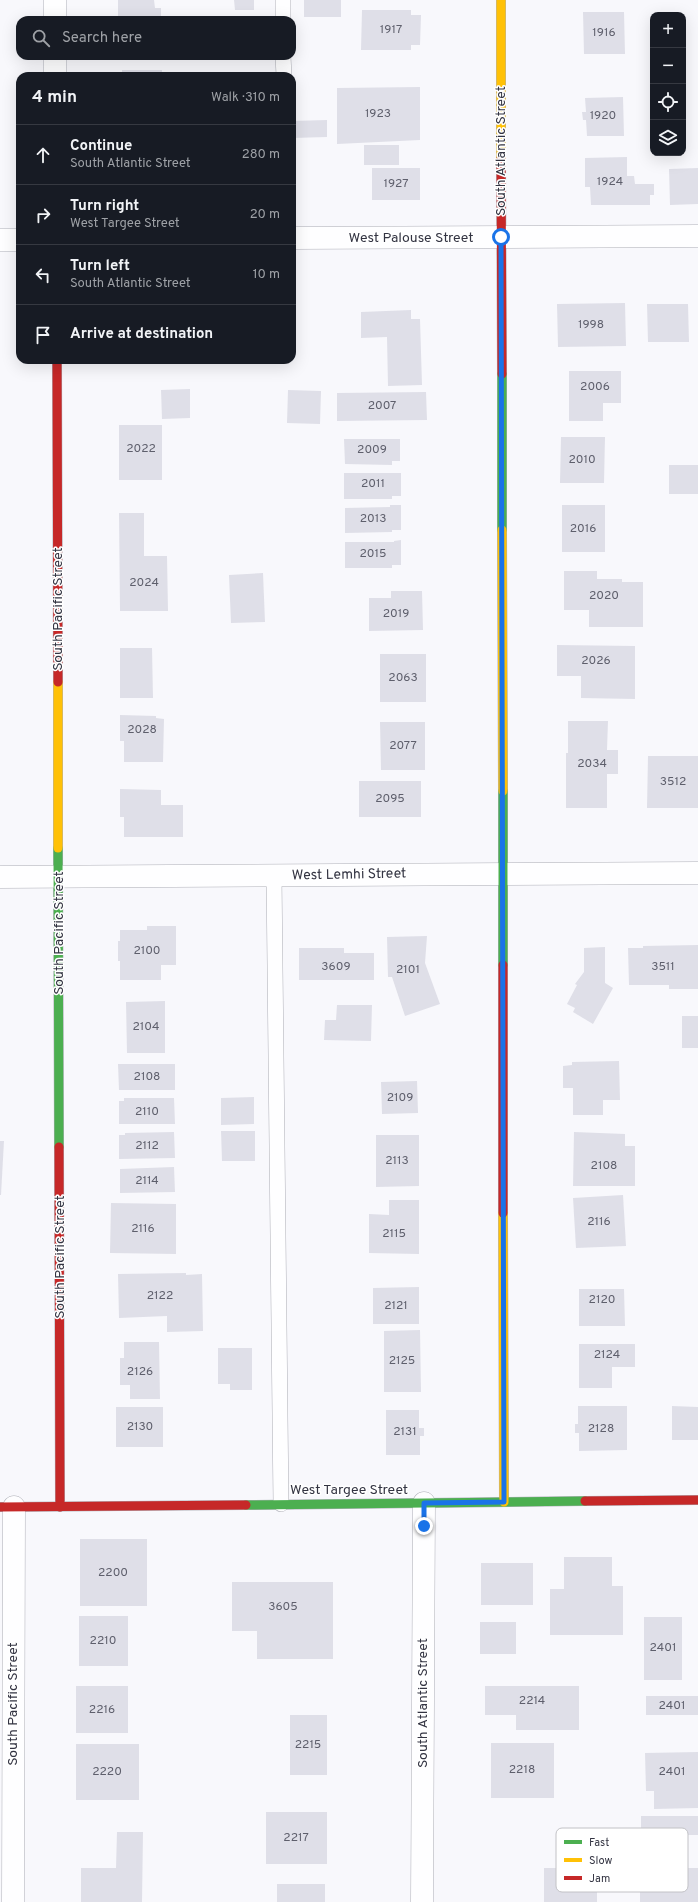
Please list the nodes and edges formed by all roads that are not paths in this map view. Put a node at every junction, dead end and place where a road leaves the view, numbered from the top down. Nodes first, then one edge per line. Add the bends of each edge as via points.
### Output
1 (55, 0) edge
2 (283, 0) edge
3 (500, 0) edge
4 (55, 16) edge
5 (283, 16) edge
6 (55, 60) edge
7 (284, 60) edge
8 (55, 72) edge
9 (284, 72) edge
10 (698, 236) edge
11 (501, 237) junction
12 (296, 238) edge
13 (0, 240) edge
14 (16, 240) edge
15 (57, 364) edge
16 (698, 873) edge
17 (503, 874) junction
18 (274, 876) junction
19 (59, 877) junction
20 (0, 878) edge
21 (698, 1500) edge
22 (504, 1502) junction
23 (424, 1503) junction
24 (280, 1504) junction
25 (60, 1506) junction
26 (7, 1507) edge
27 (13, 1902) edge
28 (422, 1902) edge

1 - 4 street
2 - 5 lane
3 - 11 street, South Atlantic Street
6 - 8 street
7 - 9 lane
10 - 11 street, West Palouse Street
11 - 12 street, West Palouse Street
11 - 17 street, South Atlantic Street
13 - 14 street
15 - 19 street, South Pacific Street
16 - 17 street, West Lemhi Street
17 - 18 street, West Lemhi Street
17 - 22 street, South Atlantic Street
18 - 19 street, West Lemhi Street
18 - 24 lane
19 - 20 street, West Lemhi Street
19 - 25 street, South Pacific Street
21 - 22 street, West Targee Street
22 - 23 street, West Targee Street
23 - 24 street, West Targee Street
23 - 28 street, South Atlantic Street
24 - 25 street, West Targee Street
25 - 26 street, West Targee Street
26 - 27 street, South Pacific Street

